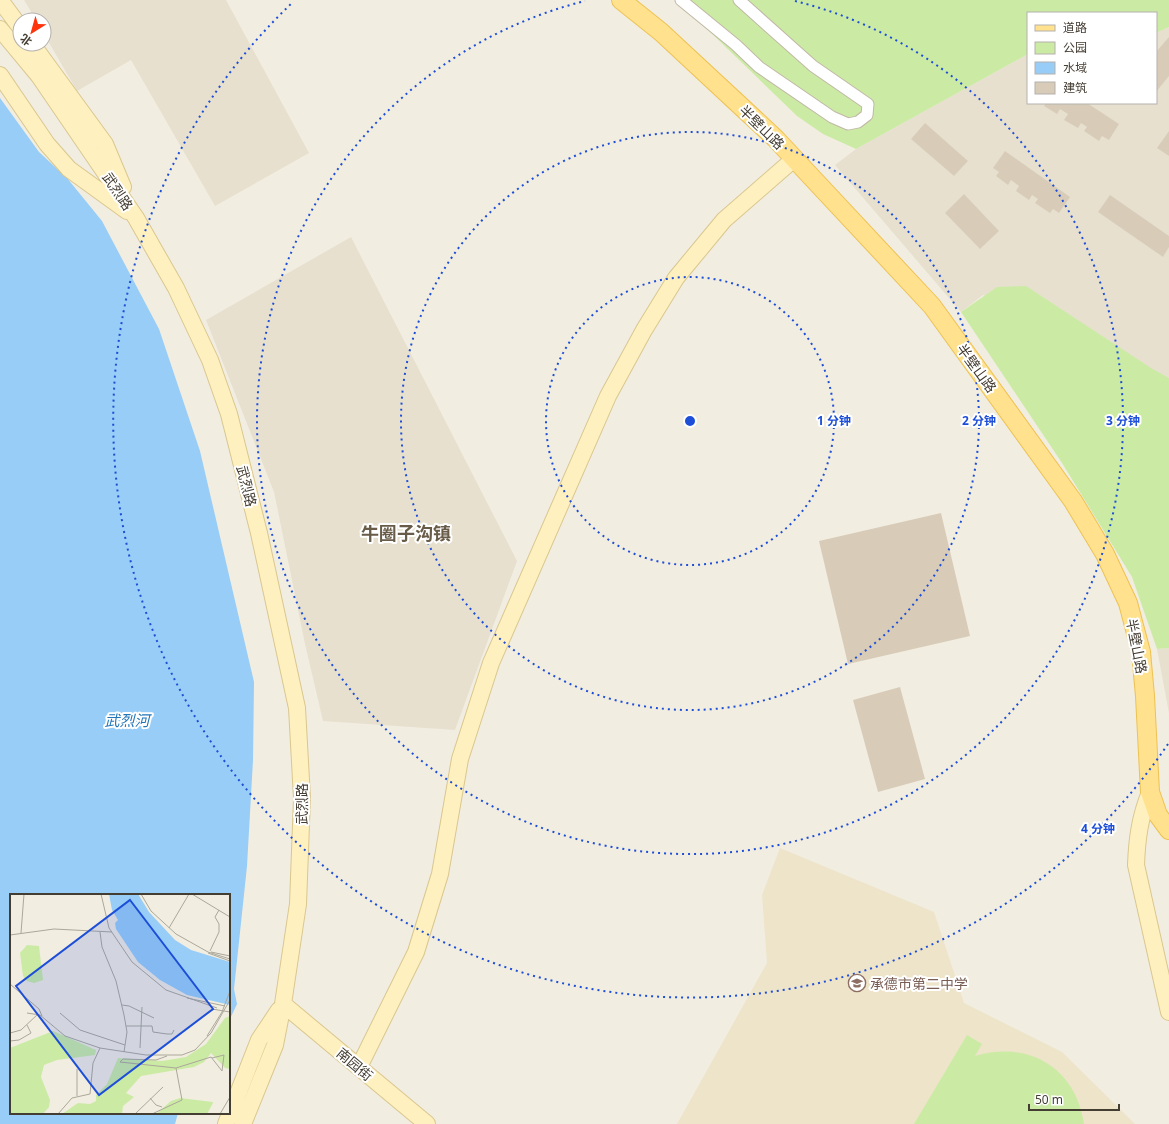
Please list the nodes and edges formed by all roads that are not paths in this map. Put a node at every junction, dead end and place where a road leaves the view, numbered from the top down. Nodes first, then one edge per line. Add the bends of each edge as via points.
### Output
1 (0, 0) edge
2 (621, 0) edge
3 (681, 0) edge
4 (738, 0) edge
5 (12, 16) edge
6 (0, 29) edge
7 (38, 52) edge
8 (0, 75) edge
9 (794, 159) junction
10 (136, 218) junction
11 (1150, 792) junction
12 (1169, 829) edge
13 (283, 1004) junction
14 (1169, 1012) edge
15 (359, 1067) junction
16 (230, 1114) edge
17 (230, 1114) edge
18 (226, 1124) edge
19 (243, 1124) edge
20 (428, 1124) edge

1 - 5 main road
2 - 9 main road, 半壁山路 via 661,32 775,138
3 - 4 street via 759,67 832,117 848,124 858,122 867,115 868,104 814,66
6 - 10 main road, 武烈路 via 39,76
7 - 10 main road via 105,144
8 - 10 main road via 47,144 69,169
9 - 11 main road, 半壁山路 via 932,306 1074,500 1105,554 1128,603 1141,652
9 - 15 main road via 724,220 676,278 608,396 491,663 460,759 440,874 416,952
10 - 13 main road, 武烈路 via 176,288 210,360 230,414 297,708 302,798 298,904
11 - 12 main road, 半壁山路 via 1158,815
11 - 14 main road via 1142,813 1136,865
13 - 15 main road, 南园街
13 - 16 main road, 武烈路 via 259,1040
13 - 19 main road, 武烈路 via 275,1045
15 - 20 main road, 南园街
17 - 18 main road, 武烈路

